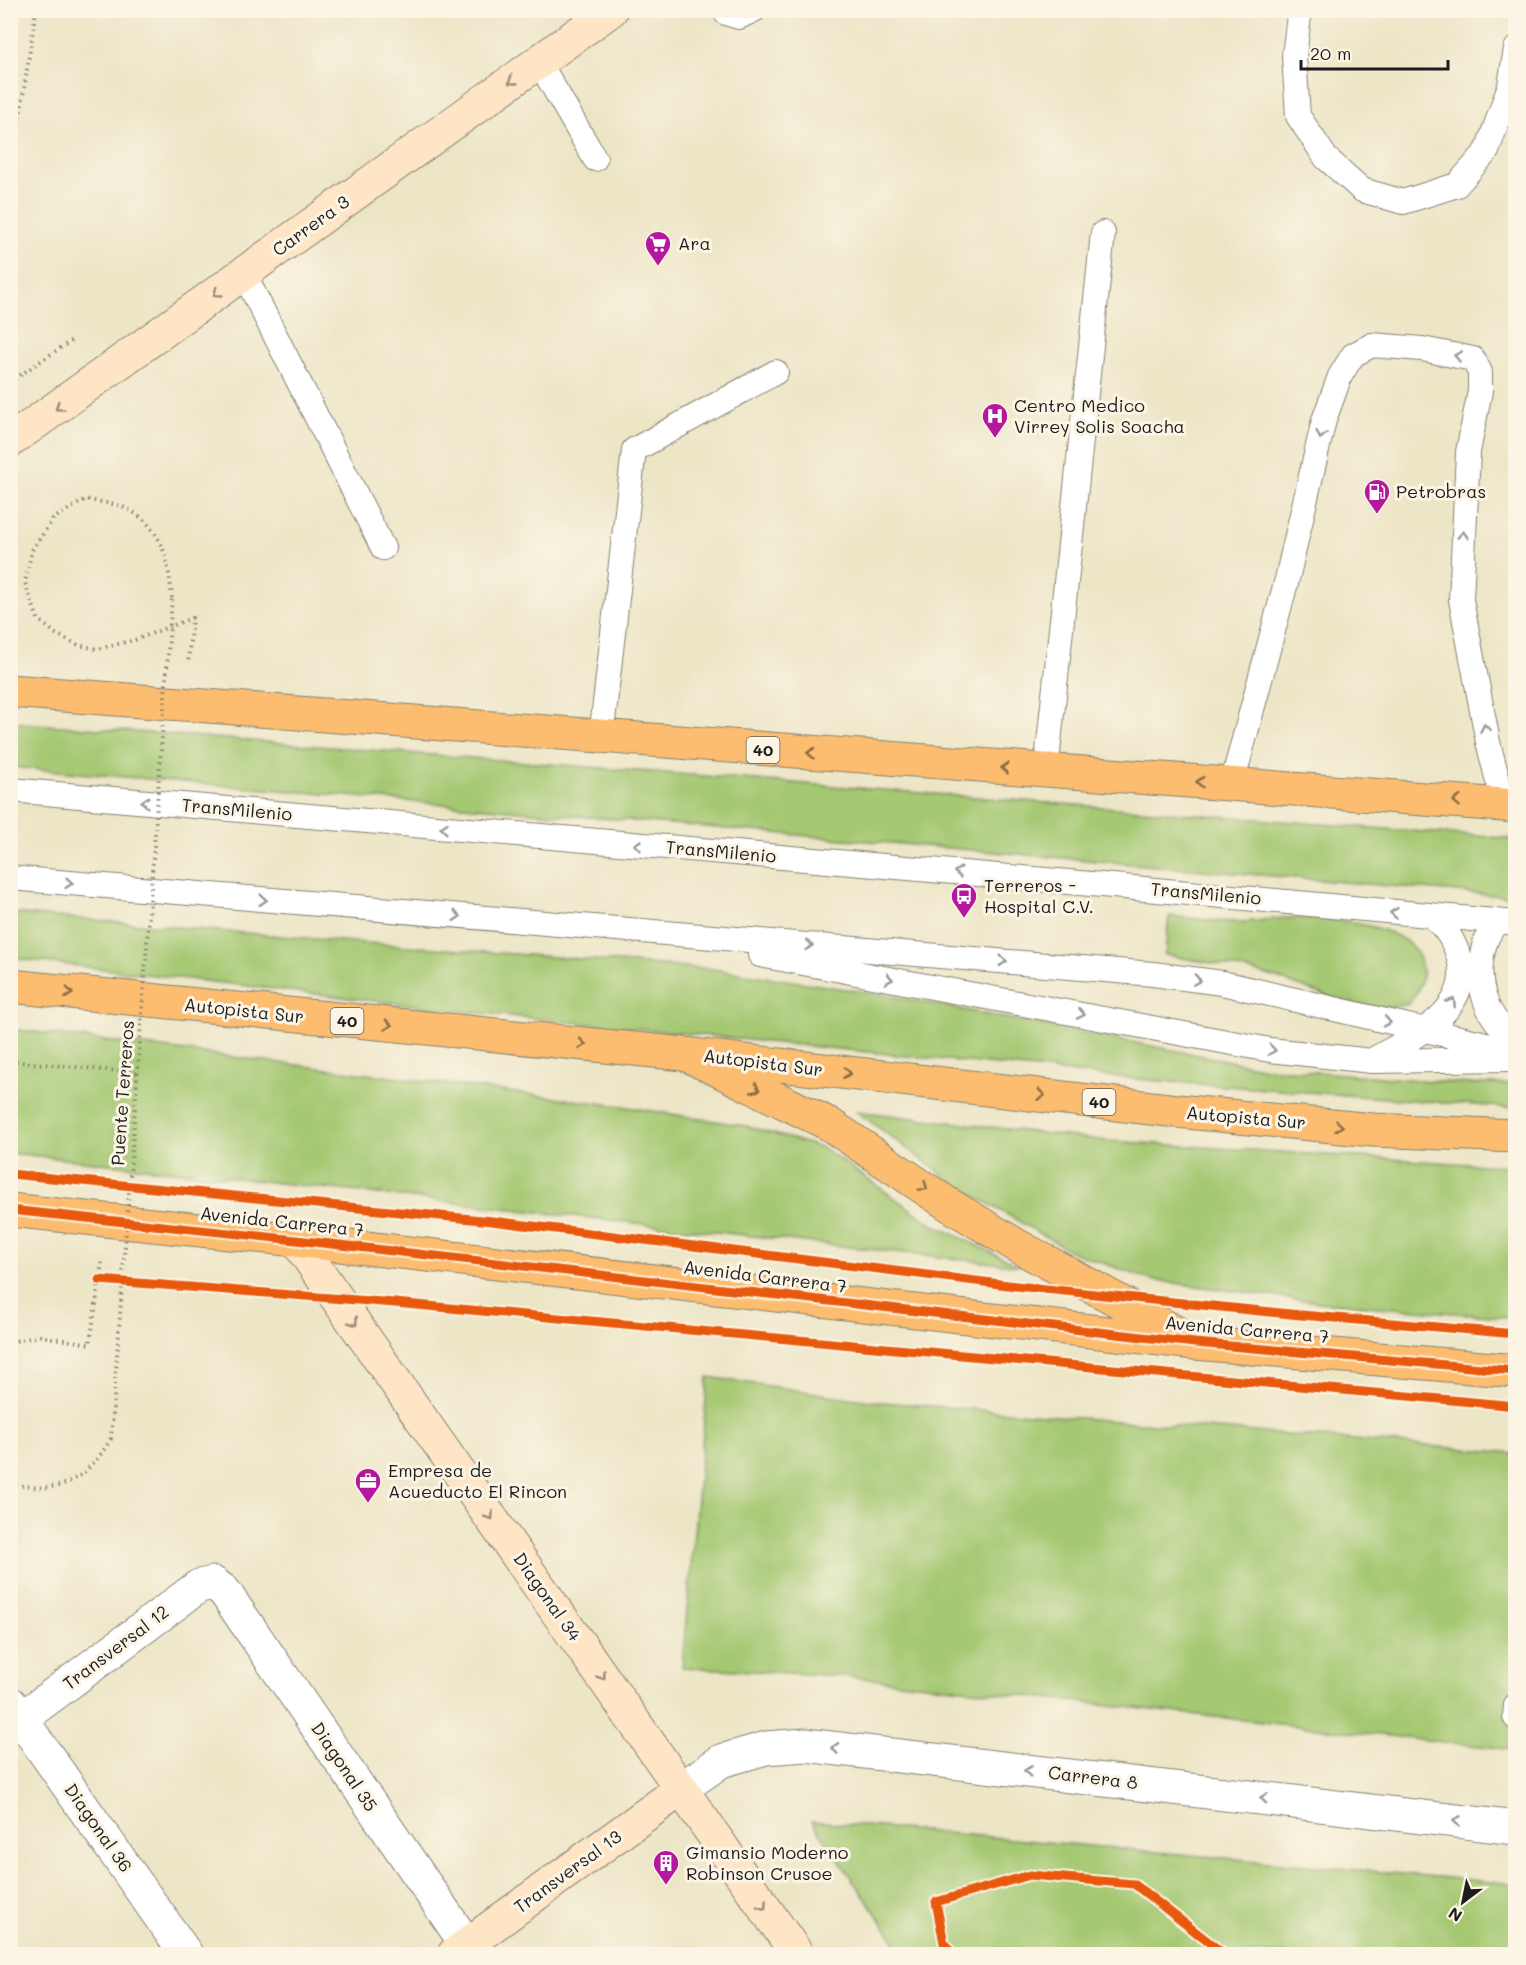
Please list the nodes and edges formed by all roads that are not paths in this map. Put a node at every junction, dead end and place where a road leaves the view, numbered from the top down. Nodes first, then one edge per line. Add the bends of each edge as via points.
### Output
1 (610, 10) edge
2 (724, 10) edge
3 (753, 10) edge
4 (1303, 10) edge
5 (1515, 49) edge
6 (539, 62) junction
7 (595, 159) dead end
8 (1103, 232) dead end
9 (244, 274) junction
10 (776, 372) dead end
11 (10, 441) edge
12 (383, 548) dead end
13 (10, 691) edge
14 (601, 738) junction
15 (1046, 771) junction
16 (1232, 784) junction
17 (10, 790) edge
18 (1510, 806) edge
19 (10, 878) edge
20 (1432, 916) junction
21 (1506, 923) edge
22 (625, 930) junction
23 (10, 986) edge
24 (1426, 1030) junction
25 (1515, 1038) edge
26 (1515, 1051) edge
27 (684, 1054) junction
28 (1515, 1059) edge
29 (1372, 1060) junction
30 (1515, 1136) edge
31 (10, 1210) edge
32 (296, 1240) junction
33 (1196, 1343) junction
34 (1515, 1371) edge
35 (213, 1583) joint
36 (16, 1710) edge
37 (681, 1789) junction
38 (1515, 1828) edge
39 (464, 1952) edge
40 (186, 1954) edge
41 (796, 1954) edge

1 - 6 street, Carrera 3
2 - 3 lane via 739,17
4 - 5 lane via 1294,56 1298,116 1326,158 1362,190 1403,202 1457,185 1487,151 1510,85
6 - 7 lane
6 -> 9 street, Carrera 3
8 - 15 lane
9 -> 11 street, Carrera 3
9 - 12 lane
10 - 14 lane via 634,450
13 - 14 main road, 40
15 -> 14 main road, 40
16 -> 15 main road, 40
18 -> 16 main road, 40
18 -> 16 lane via 1488,742 1461,600 1468,452 1480,372 1473,359 1372,345 1353,355 1340,376 1324,420 1287,579
20 -> 17 lane, TransMilenio
19 -> 22 lane
20 - 21 lane, TransMilenio
24 -> 20 lane via 1448,1009 1457,994 1462,970 1454,942
21 - 25 lane, TransMilenio via 1485,943 1480,974 1484,1003
22 -> 24 lane via 1153,974 1222,983
22 -> 29 lane via 1270,1050
23 -> 27 main road, Autopista Sur / 40
24 - 26 lane
24 - 29 lane
27 -> 30 main road, Autopista Sur / 40 via 1177,1111 1373,1130
27 -> 33 main road via 829,1124 1016,1245
28 - 29 lane
31 - 32 main road, Avenida Carrera 7
32 - 33 main road, Avenida Carrera 7
32 -> 37 street, Diagonal 34
33 - 34 main road, Avenida Carrera 7
35 - 36 street, Transversal 12 via 199,1586
35 - 39 street, Diagonal 35 via 224,1592
36 - 40 street, Diagonal 36
38 -> 37 street, Carrera 8 via 805,1745 766,1748 721,1761
37 - 39 street, Transversal 13
37 -> 41 street, Diagonal 34

